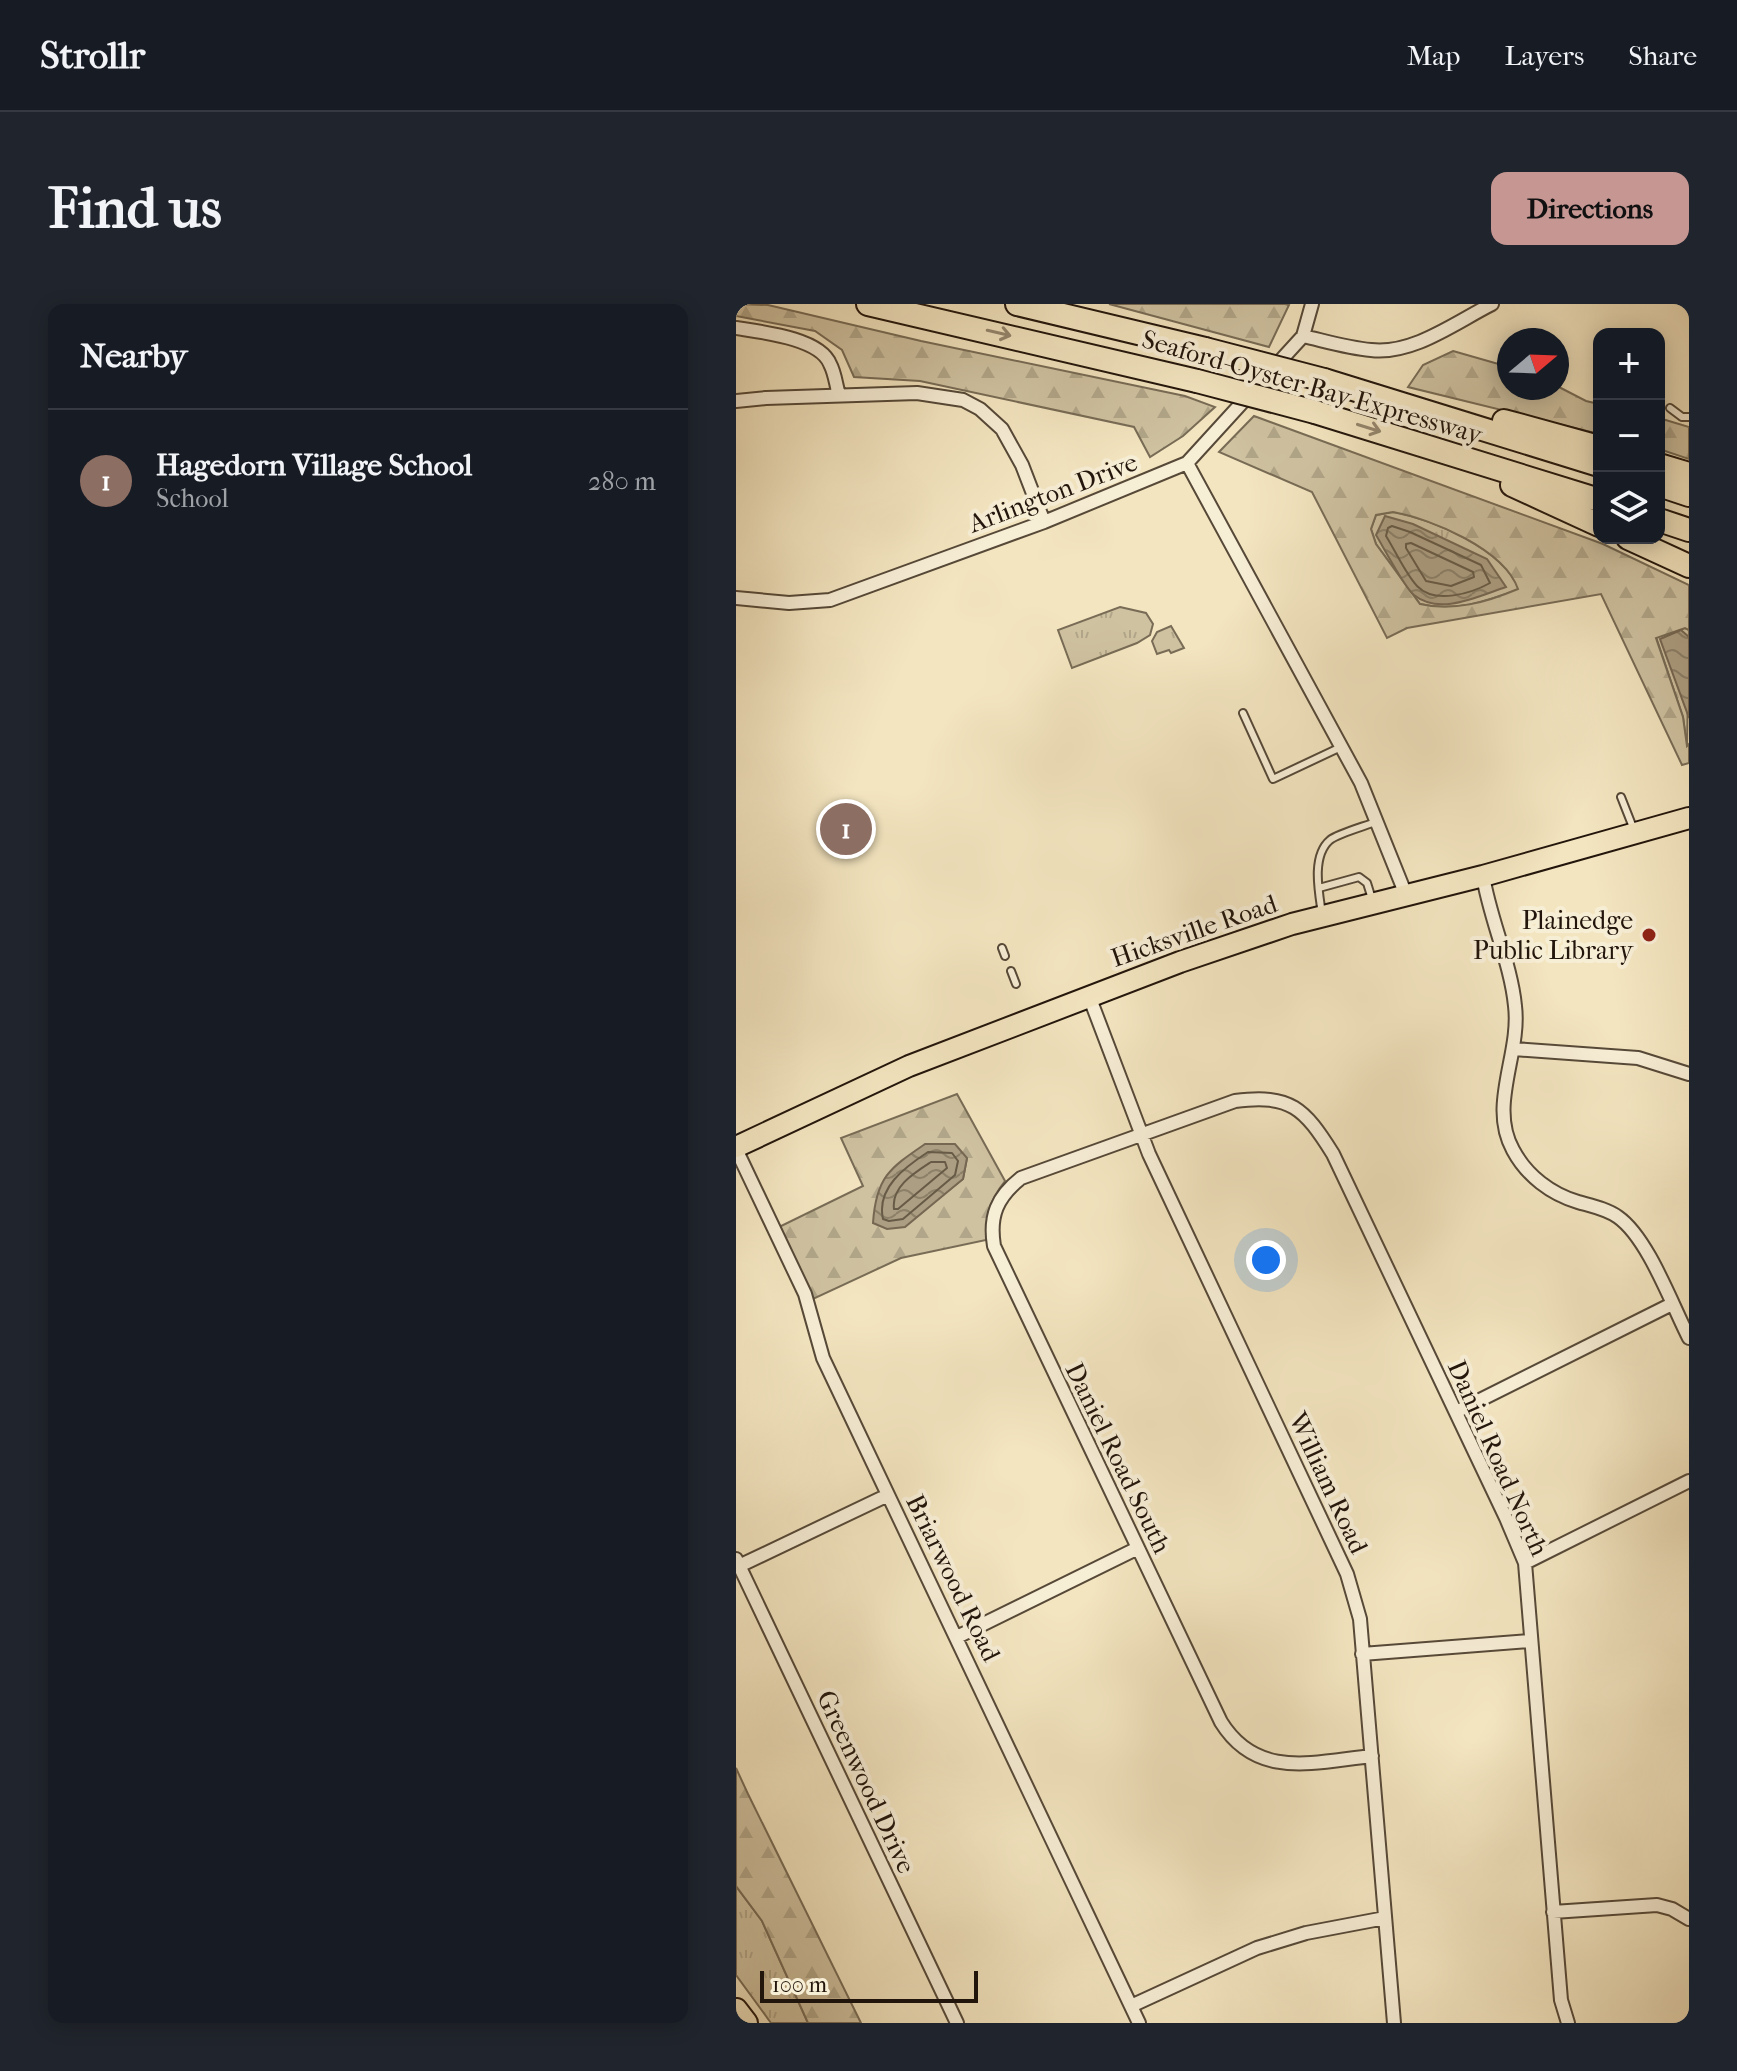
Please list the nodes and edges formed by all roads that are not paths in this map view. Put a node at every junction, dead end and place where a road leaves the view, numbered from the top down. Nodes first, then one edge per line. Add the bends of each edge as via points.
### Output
1 (868, 304) edge
2 (1017, 304) edge
3 (1312, 304) edge
4 (1492, 304) edge
5 (736, 328) edge
6 (1303, 336) junction
7 (1324, 380) junction
8 (839, 395) junction
9 (736, 401) edge
10 (1670, 408) dead end
11 (1689, 417) edge
12 (1424, 445) junction
13 (1593, 445) edge
14 (1187, 463) junction
15 (1593, 463) edge
16 (1665, 467) edge
17 (1689, 474) edge
18 (1665, 487) edge
19 (1689, 495) edge
20 (1593, 498) edge
21 (1044, 522) junction
22 (1593, 522) edge
23 (1665, 522) edge
24 (1689, 530) edge
25 (1641, 544) edge
26 (1689, 566) edge
27 (736, 598) edge
28 (1243, 713) dead end
29 (1341, 747) junction
30 (1621, 797) dead end
31 (1689, 818) edge
32 (1378, 821) junction
33 (1635, 833) junction
34 (1483, 876) junction
35 (1319, 888) junction
36 (1411, 894) junction
37 (1373, 903) junction
38 (1322, 917) junction
39 (1002, 948) dead end
40 (1005, 956) dead end
41 (1011, 971) dead end
42 (1016, 984) dead end
43 (1089, 996) junction
44 (1514, 1049) junction
45 (1689, 1074) edge
46 (1295, 1089) dead end
47 (1291, 1103) junction
48 (1140, 1135) junction
49 (736, 1148) edge
50 (1672, 1304) junction
51 (1689, 1338) edge
52 (1456, 1412) junction
53 (1689, 1481) edge
54 (888, 1495) junction
55 (1138, 1548) junction
56 (738, 1562) edge
57 (1525, 1563) junction
58 (957, 1637) junction
59 (1530, 1641) junction
60 (1362, 1654) junction
61 (1372, 1756) junction
62 (1553, 1912) junction
63 (1385, 1918) junction
64 (1689, 1919) edge
65 (1131, 2006) junction
66 (736, 2010) edge
67 (746, 2023) edge
68 (957, 2023) edge
69 (1139, 2023) edge
70 (1394, 2023) edge
71 (1568, 2023) edge

1 -> 12 highway, Seaford-Oyster Bay Expressway, bridge via 1197,381
2 - 7 highway, Seaford-Oyster Bay Expressway, bridge
3 - 6 street, Arlington Drive
4 - 6 street via 1393,350 1371,351
5 - 8 street via 807,344 824,354
6 - 14 street, Arlington Drive
7 - 13 highway
7 - 15 highway, Seaford-Oyster Bay Expressway
8 - 9 street
8 - 21 street via 937,394 980,409 1002,429
10 - 11 lane
12 - 20 highway, Seaford-Oyster Bay Expressway
12 - 22 highway
14 - 21 street, Arlington Drive
14 - 29 street
16 - 17 highway
18 - 19 highway
21 - 27 street, Arlington Drive via 830,600
23 - 24 highway
25 - 26 highway
28 - 29 lane via 1273,779
29 - 32 street
30 - 33 lane
31 - 33 main road, Hicksville Road
32 - 35 lane via 1330,840 1320,856
32 - 36 street
33 - 34 main road, Hicksville Road
34 - 36 main road, Hicksville Road
34 - 44 street via 1516,1007
35 - 37 lane via 1359,877 1367,883
35 - 38 lane
36 - 37 main road, Hicksville Road
37 - 38 main road, Hicksville Road
38 - 43 main road, Hicksville Road
39 - 40 lane
41 - 42 lane
43 - 48 street, William Road
43 - 49 main road, Hicksville Road via 909,1066
44 - 45 street via 1638,1058
44 - 50 street via 1503,1109 1512,1148 1525,1169 1547,1188 1605,1211 1628,1227 1642,1243
46 - 47 street
47 - 48 street via 1235,1101
47 - 52 street, Daniel Road North via 1333,1154
48 - 55 street, Daniel Road South via 1021,1178 1000,1198 991,1228 999,1261
48 - 60 street, William Road via 1347,1574 1360,1619
49 - 54 street, Briarwood Road via 805,1294 823,1358
50 - 51 street
50 - 52 street
52 - 57 street, Daniel Road North
53 - 57 street
54 - 56 street
54 - 58 street, Briarwood Road
55 - 58 street
55 - 61 street, Daniel Road South via 1221,1722 1239,1746 1277,1763
56 - 68 street, Greenwood Drive
57 - 59 street, Daniel Road North
58 - 65 street, Briarwood Road
59 - 60 street
59 - 62 street, Daniel Road North
60 - 61 street, William Road
61 - 63 street, William Road
62 - 64 street via 1657,1905
62 - 71 street, Daniel Road North
63 - 65 street via 1257,1948
63 - 70 street, William Road
65 - 69 street, Briarwood Road
66 - 67 highway

